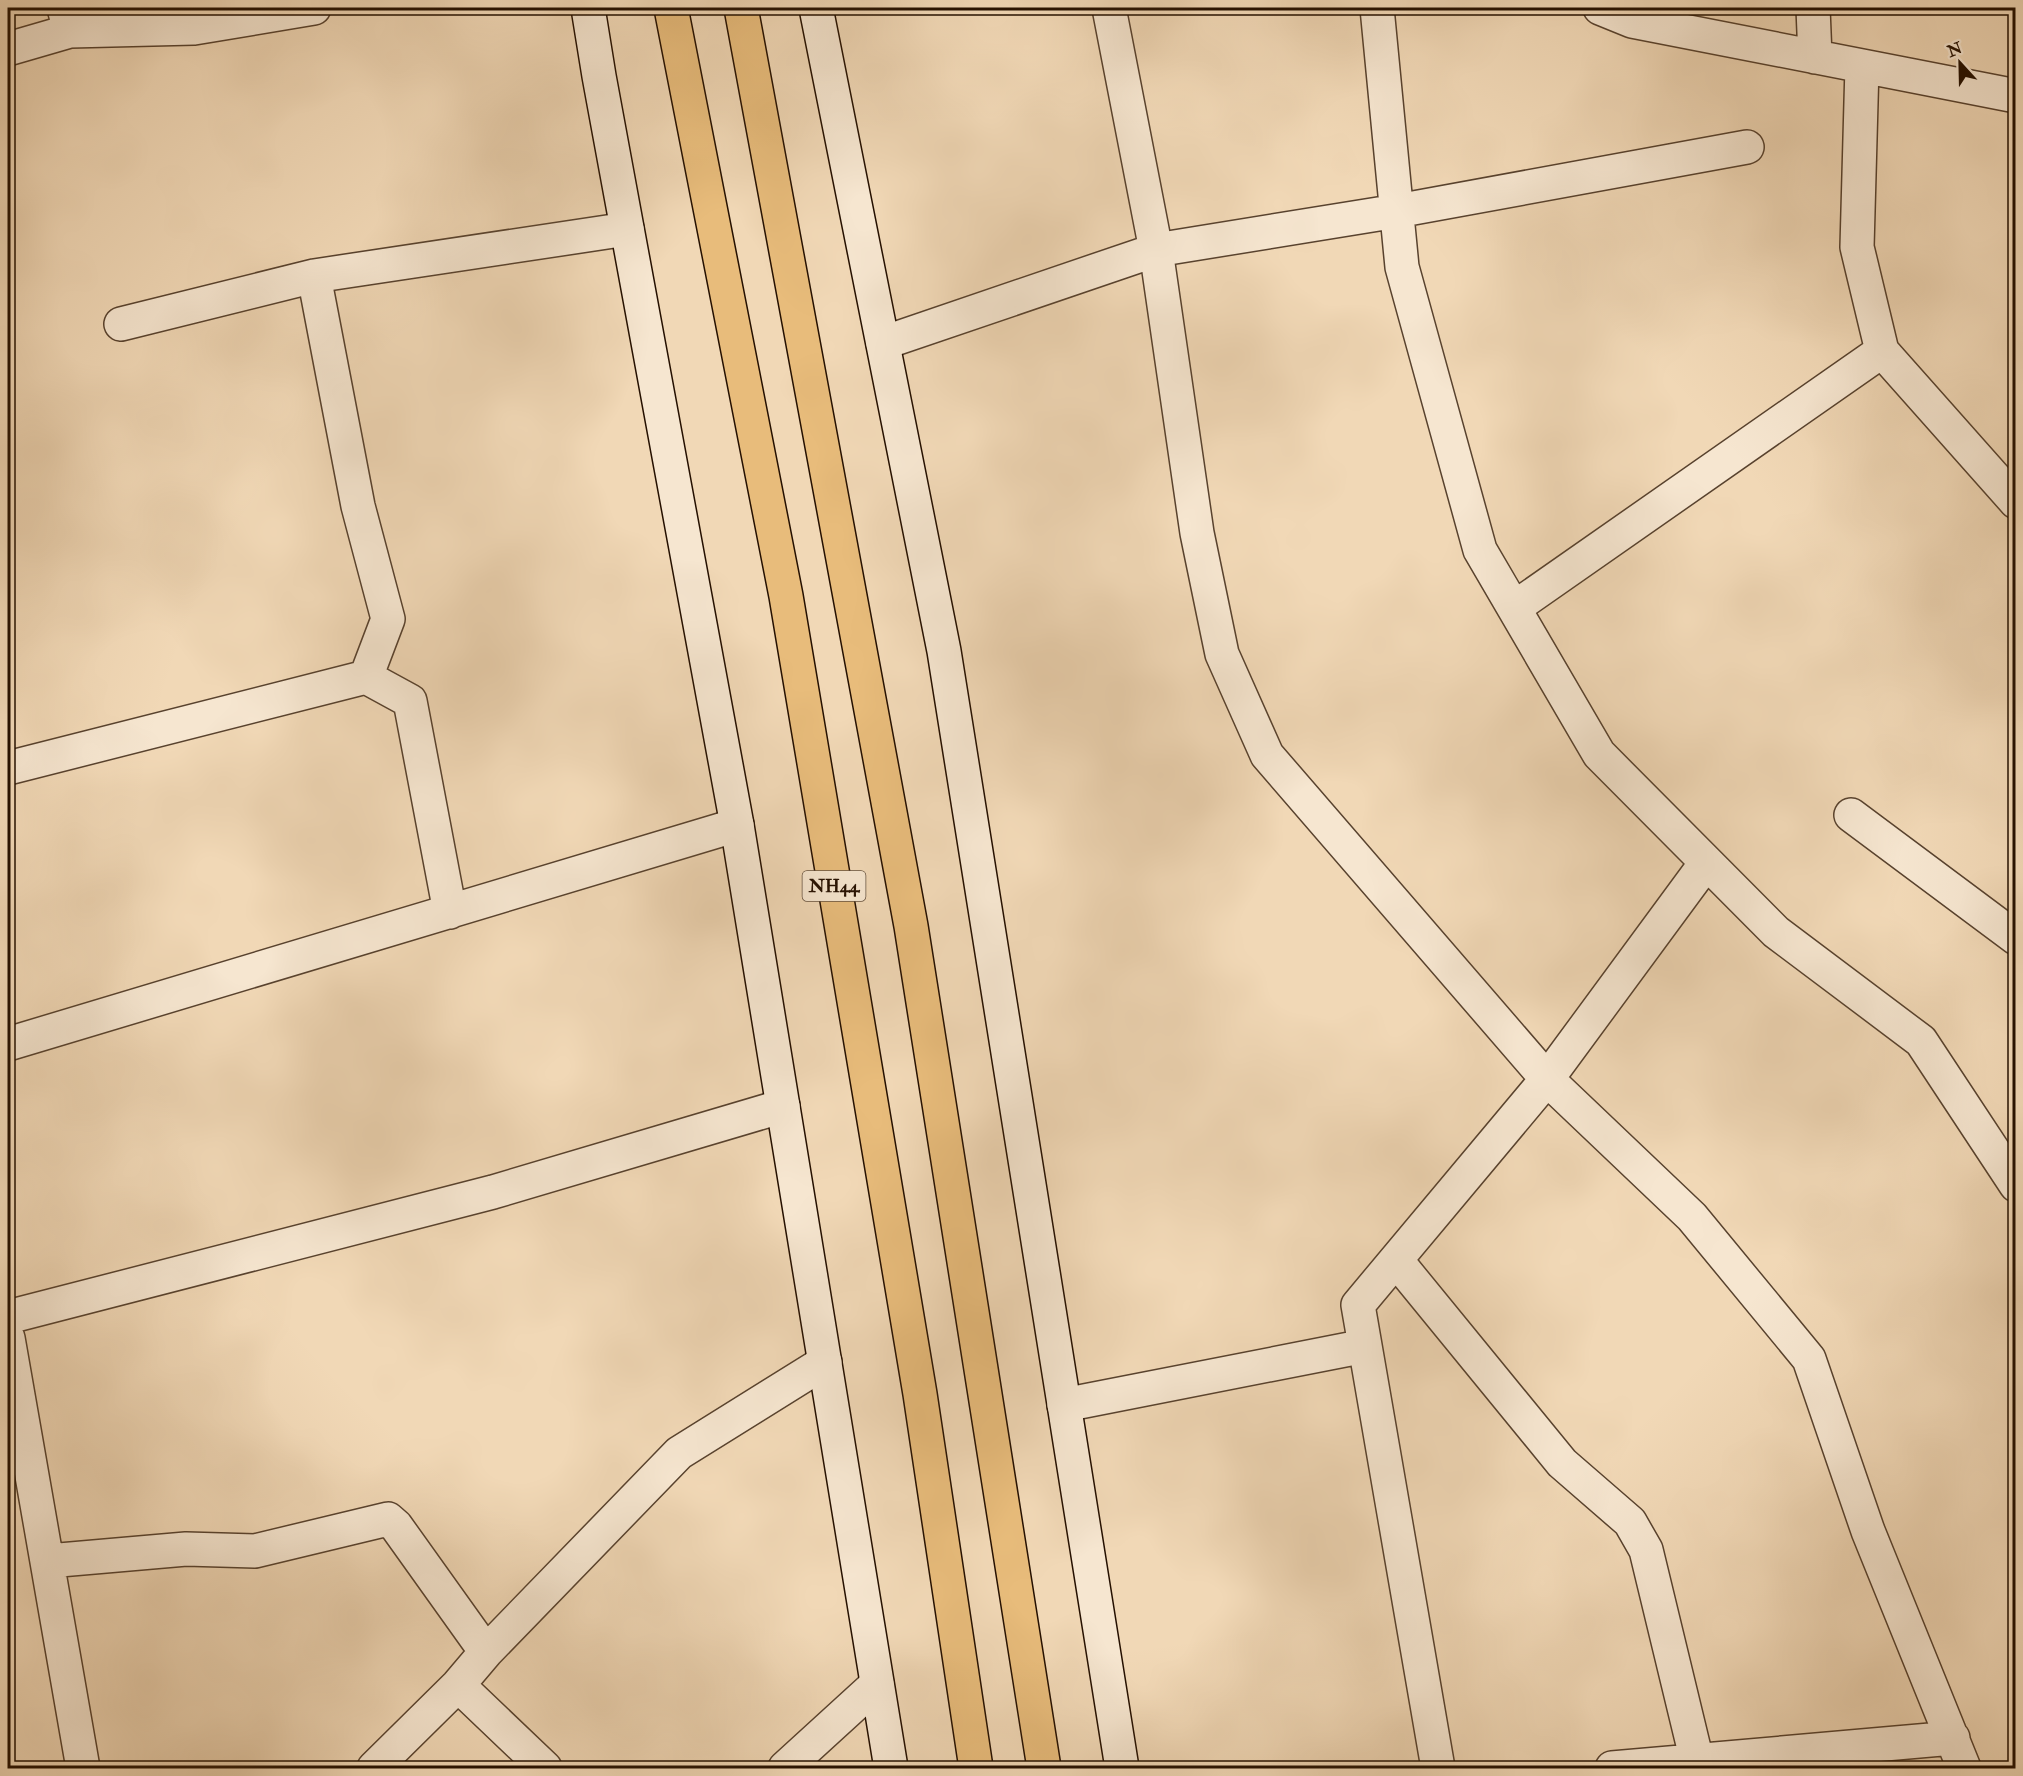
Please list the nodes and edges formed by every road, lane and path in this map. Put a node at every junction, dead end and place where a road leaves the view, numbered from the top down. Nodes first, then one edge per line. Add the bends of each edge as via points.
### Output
1 (314, 8) edge
2 (588, 8) edge
3 (671, 8) edge
4 (741, 8) edge
5 (816, 8) edge
6 (1109, 8) edge
7 (1377, 8) edge
8 (1600, 8) edge
9 (1813, 8) edge
10 (67, 19) edge
11 (8, 50) edge
12 (1815, 57) junction
13 (1862, 66) junction
14 (2016, 96) edge
15 (1747, 147) dead end
16 (1397, 211) junction
17 (627, 229) junction
18 (1156, 250) junction
19 (314, 276) junction
20 (121, 324) dead end
21 (883, 343) junction
22 (1882, 351) junction
23 (2016, 502) edge
24 (1514, 608) junction
25 (366, 677) junction
26 (8, 768) edge
27 (1851, 815) dead end
28 (737, 825) junction
29 (1706, 863) junction
30 (450, 912) junction
31 (2016, 938) edge
32 (8, 1044) edge
33 (1547, 1079) junction
34 (783, 1106) junction
35 (2016, 1185) edge
36 (1396, 1260) junction
37 (8, 1317) edge
38 (8, 1338) edge
39 (1365, 1346) junction
40 (825, 1362) junction
41 (1064, 1405) junction
42 (48, 1561) junction
43 (486, 1652) junction
44 (877, 1684) junction
45 (458, 1685) junction
46 (1953, 1738) junction
47 (1696, 1761) junction
48 (83, 1768) edge
49 (374, 1768) edge
50 (545, 1768) edge
51 (785, 1768) edge
52 (891, 1768) edge
53 (976, 1768) edge
54 (1044, 1768) edge
55 (1122, 1768) edge
56 (1438, 1768) edge
57 (1612, 1768) edge
58 (1964, 1768) edge

1 - 10 street via 194,28
2 - 17 street
3 - 53 highway, NH44 via 786,596 920,1394
4 - 54 highway via 911,926
5 - 21 street
6 - 18 street
7 - 16 street
8 - 12 street via 1632,21
9 - 12 street
10 - 11 street
12 - 13 street
13 - 14 street
13 - 22 street via 1857,247
15 - 16 street
16 - 18 street
16 - 24 street via 1402,267 1480,550
17 - 19 street
17 - 28 street
18 - 21 street
18 - 33 street via 1197,533 1222,654 1267,755
19 - 20 street
19 - 25 street via 358,506 388,619
21 - 41 street via 944,651
22 - 23 street
22 - 24 street
24 - 29 street via 1599,754
25 - 26 street
25 - 30 street via 410,701
27 - 31 street
28 - 30 street
28 - 34 street
29 - 33 street
29 - 35 street via 1776,932 1921,1041
30 - 32 street
33 - 36 street
33 - 46 street via 1692,1216 1809,1359 1868,1531
34 - 37 street via 493,1192
34 - 40 street
36 - 39 street via 1358,1305
36 - 47 street via 1562,1463 1615,1507 1640,1535
38 - 42 street
39 - 41 street
39 - 56 street
40 - 43 street via 679,1453
40 - 44 street
41 - 55 street
42 - 43 street via 186,1550 255,1551 388,1519
42 - 48 street
43 - 45 street
44 - 51 street
44 - 52 street
45 - 49 street
45 - 50 street
46 - 47 street
46 - 58 street
47 - 57 street

